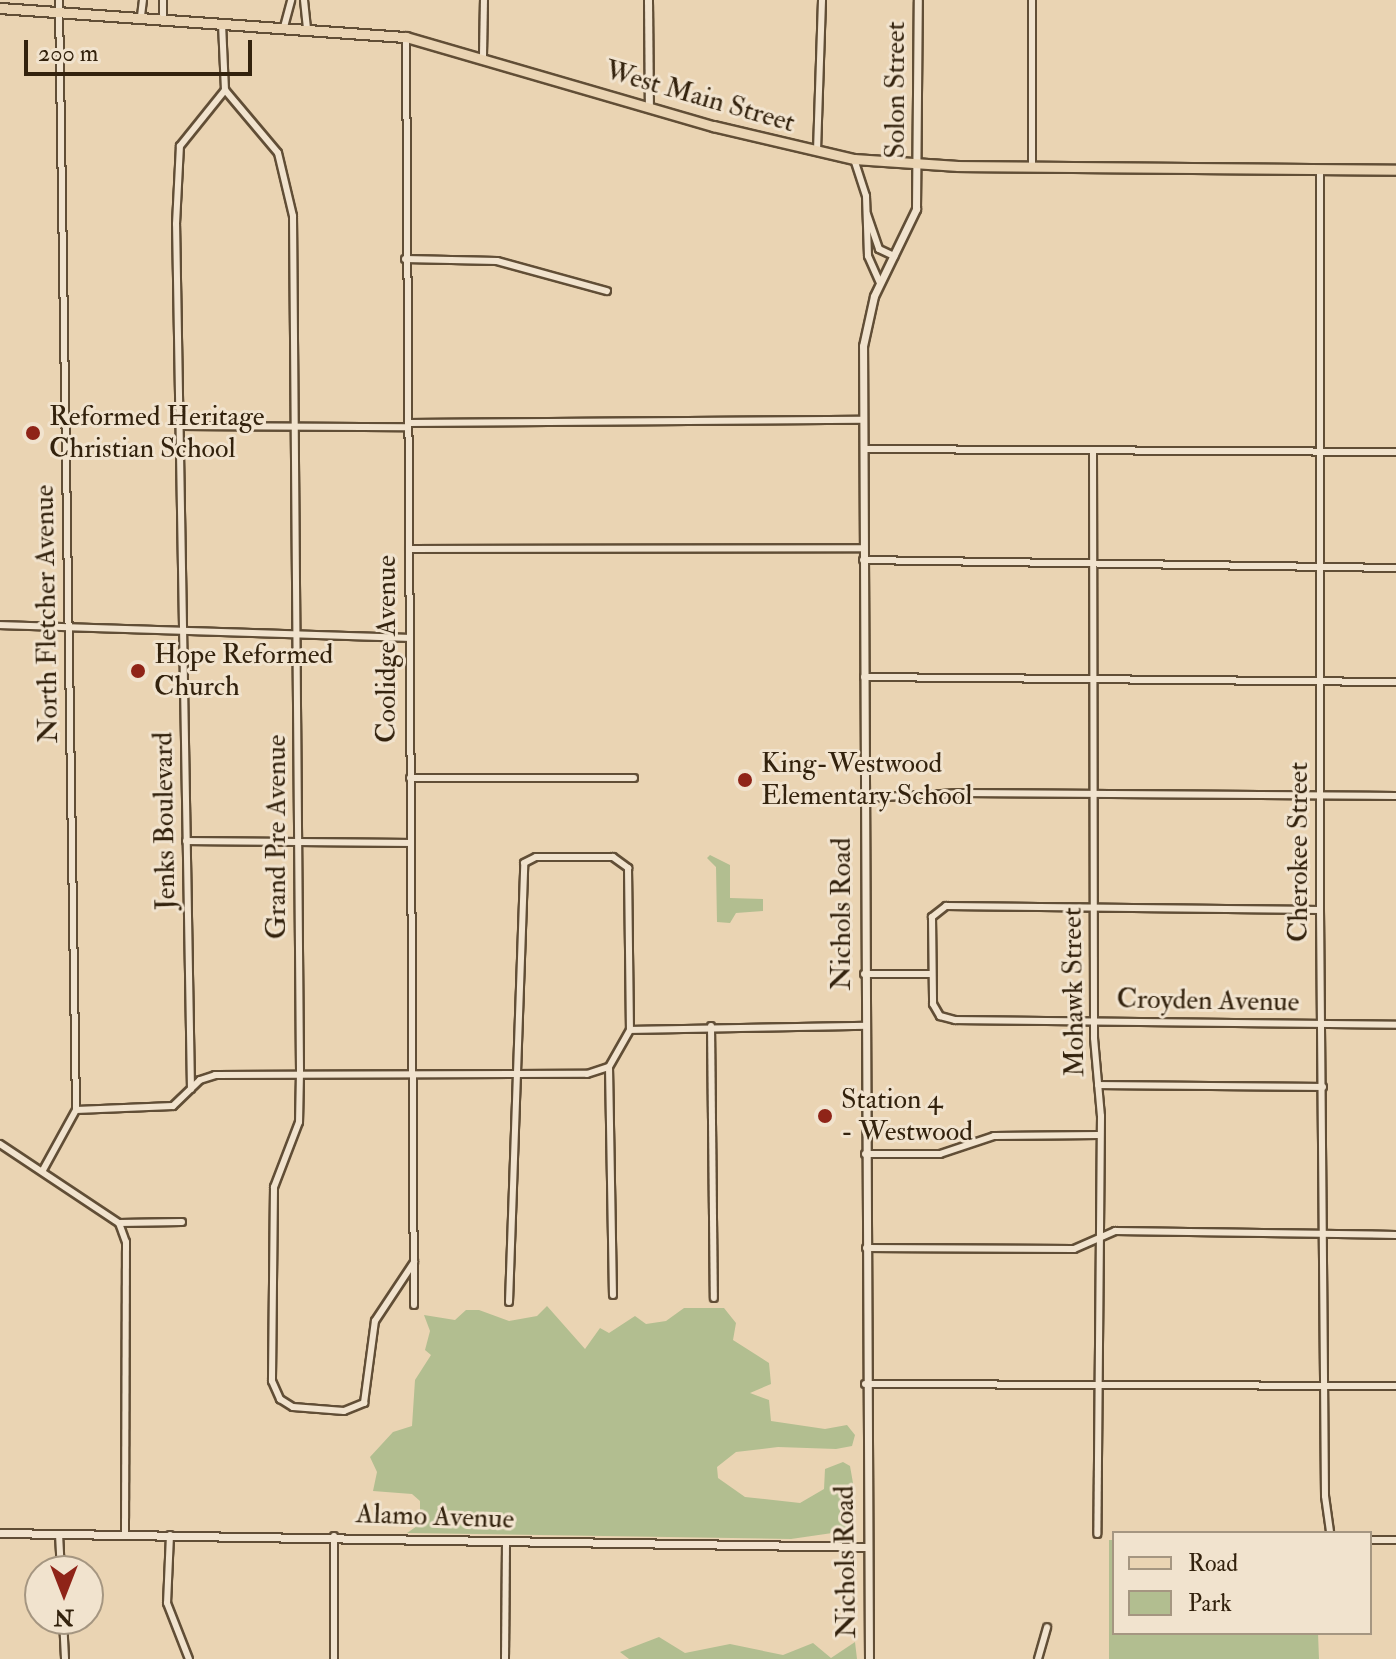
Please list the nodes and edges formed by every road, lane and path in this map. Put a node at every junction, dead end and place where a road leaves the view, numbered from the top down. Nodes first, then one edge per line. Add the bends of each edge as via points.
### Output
1 (143, 0) edge
2 (163, 0) edge
3 (291, 0) edge
4 (304, 0) edge
5 (484, 0) edge
6 (648, 0) edge
7 (822, 0) edge
8 (918, 0) edge
9 (1032, 0) edge
10 (60, 5) edge
11 (0, 8) edge
12 (141, 16) junction
13 (163, 18) junction
14 (222, 24) junction
15 (284, 27) junction
16 (307, 28) junction
17 (406, 37) junction
18 (483, 56) junction
19 (225, 90) junction
20 (649, 106) junction
21 (817, 151) junction
22 (854, 159) junction
23 (917, 164) junction
24 (1032, 167) junction
25 (1320, 169) junction
26 (1396, 170) edge
27 (918, 181) joint
28 (867, 214) junction
29 (894, 256) junction
30 (405, 259) junction
31 (880, 283) junction
32 (607, 291) dead end
33 (863, 420) junction
34 (294, 425) junction
35 (408, 425) junction
36 (181, 426) junction
37 (864, 449) junction
38 (1093, 450) junction
39 (1323, 452) junction
40 (1396, 452) edge
41 (863, 548) junction
42 (409, 549) junction
43 (863, 560) junction
44 (1093, 565) junction
45 (1320, 567) junction
46 (1396, 568) edge
47 (0, 625) edge
48 (70, 627) junction
49 (185, 631) junction
50 (297, 636) junction
51 (409, 638) junction
52 (864, 677) junction
53 (1094, 679) junction
54 (1320, 681) junction
55 (1396, 682) edge
56 (410, 778) junction
57 (634, 778) dead end
58 (1093, 794) junction
59 (1321, 794) junction
60 (1396, 796) edge
61 (864, 798) junction
62 (186, 841) junction
63 (299, 842) junction
64 (410, 843) junction
65 (1094, 906) junction
66 (1320, 910) junction
67 (864, 974) junction
68 (932, 974) junction
69 (1094, 1020) junction
70 (1322, 1025) junction
71 (1396, 1025) edge
72 (711, 1026) junction
73 (865, 1026) junction
74 (630, 1030) junction
75 (609, 1067) junction
76 (300, 1072) junction
77 (413, 1073) junction
78 (514, 1073) junction
79 (1098, 1085) junction
80 (1323, 1087) junction
81 (191, 1089) junction
82 (76, 1110) junction
83 (1099, 1135) junction
84 (0, 1144) edge
85 (865, 1154) junction
86 (43, 1170) junction
87 (182, 1222) dead end
88 (119, 1223) junction
89 (1323, 1235) junction
90 (1396, 1235) edge
91 (1098, 1239) junction
92 (866, 1248) junction
93 (414, 1262) junction
94 (613, 1295) dead end
95 (714, 1298) dead end
96 (509, 1302) dead end
97 (414, 1305) dead end
98 (865, 1384) junction
99 (1096, 1385) junction
100 (1324, 1386) junction
101 (1396, 1386) edge
102 (1329, 1531) edge
103 (0, 1533) edge
104 (59, 1534) junction
105 (1097, 1534) dead end
106 (125, 1535) junction
107 (170, 1535) junction
108 (334, 1536) junction
109 (1372, 1540) edge
110 (1396, 1540) edge
111 (506, 1542) junction
112 (868, 1547) junction
113 (60, 1555) edge
114 (1047, 1627) dead end
115 (64, 1635) edge
116 (65, 1659) edge
117 (189, 1659) edge
118 (334, 1659) edge
119 (505, 1659) edge
120 (869, 1659) edge
121 (1038, 1659) edge

1 - 12 street
2 - 13 street
3 - 15 street
4 - 16 street
5 - 18 street
6 - 20 street
7 - 21 street
8 - 23 street, Solon Street
9 - 24 street
10 - 11 main road, West Main Street
10 - 12 main road, West Main Street
10 - 48 street, North Fletcher Avenue
12 - 13 main road, West Main Street
13 - 14 main road, West Main Street
14 - 15 main road, West Main Street
14 - 19 street
15 - 16 main road, West Main Street
16 - 17 main road, West Main Street
17 - 18 main road, West Main Street
17 - 30 street, Coolidge Avenue
18 - 20 main road, West Main Street
19 - 34 street, Grand Pre Avenue via 278,153 288,181 294,237
19 - 36 street, Jenks Boulevard via 180,146 176,224
20 - 21 main road, West Main Street
21 - 22 main road, West Main Street
22 - 23 main road, West Main Street
22 - 28 street
23 - 24 main road, West Main Street
23 - 27 street, Solon Street
24 - 25 main road, West Main Street
25 - 26 main road, West Main Street
25 - 39 street, Cherokee Street
27 - 29 street, Nichols Road via 913,219
28 - 29 street via 876,244
28 - 31 street via 868,256
29 - 31 street, Nichols Road
30 - 32 street via 497,261
30 - 35 street, Coolidge Avenue
31 - 33 street, Nichols Road via 864,334
33 - 35 street
33 - 37 street, Nichols Road
34 - 35 street
34 - 36 street
34 - 50 street, Grand Pre Avenue
35 - 42 street, Coolidge Avenue
36 - 49 street, Jenks Boulevard
37 - 38 street
37 - 41 street, Nichols Road
38 - 39 street
38 - 44 street, Mohawk Street
39 - 40 street
39 - 45 street, Cherokee Street
41 - 42 street
41 - 43 street, Nichols Road
42 - 51 street, Coolidge Avenue
43 - 44 street
43 - 52 street, Nichols Road
44 - 45 street
44 - 53 street, Mohawk Street
45 - 46 street
45 - 54 street, Cherokee Street
47 - 48 street
48 - 49 street
48 - 82 street, North Fletcher Avenue
49 - 50 street
49 - 62 street, Jenks Boulevard
50 - 51 street
50 - 63 street, Grand Pre Avenue
51 - 56 street, Coolidge Avenue
52 - 53 street
52 - 61 street, Nichols Road
53 - 54 street
53 - 58 street, Mohawk Street
54 - 55 street
54 - 59 street, Cherokee Street
56 - 57 street
56 - 64 street, Coolidge Avenue
58 - 59 street
58 - 61 street
58 - 65 street, Mohawk Street
59 - 60 street
59 - 66 street, Cherokee Street
61 - 67 street, Nichols Road
62 - 63 street
62 - 81 street, Jenks Boulevard
63 - 64 street
63 - 76 street, Grand Pre Avenue
64 - 77 street, Coolidge Avenue
65 - 66 street
65 - 68 street, Croyden Avenue via 940,907 932,917
65 - 69 street, Mohawk Street
66 - 70 street, Cherokee Street
67 - 68 street
67 - 73 street, Nichols Road
68 - 69 street, Croyden Avenue via 935,1009 949,1019
69 - 70 street, Croyden Avenue
69 - 79 street, Mohawk Street
70 - 71 street, Croyden Avenue
70 - 80 street, Cherokee Street
72 - 73 street
72 - 74 street
72 - 95 street
73 - 85 street, Nichols Road
74 - 75 street
74 - 78 street via 627,865 613,857 536,857 524,863
75 - 78 street via 595,1074
75 - 94 street
76 - 77 street
76 - 81 street via 215,1075
76 - 93 street, Grand Pre Avenue via 299,1122 274,1187 272,1381 280,1399 302,1408 344,1411 364,1403 375,1321
77 - 78 street
77 - 93 street, Coolidge Avenue
78 - 96 street
79 - 80 street
79 - 83 street, Mohawk Street
80 - 89 street, Cherokee Street
81 - 82 street via 173,1106
82 - 86 street, North Fletcher Avenue
83 - 85 street via 994,1136 940,1154
83 - 91 street, Mohawk Street
84 - 86 street
85 - 92 street, Nichols Road
86 - 88 street
87 - 88 street
88 - 106 street via 126,1242
89 - 90 street
89 - 91 street via 1122,1231
89 - 100 street, Cherokee Street
91 - 92 street via 1065,1250
91 - 99 street, Mohawk Street
92 - 98 street, Nichols Road
93 - 97 street, Coolidge Avenue
98 - 99 street
98 - 112 street, Nichols Road
99 - 100 street
99 - 105 street, Mohawk Street
100 - 101 street
100 - 102 street, Cherokee Street
103 - 104 street, Alamo Avenue
104 - 106 street, Alamo Avenue
104 - 113 street
106 - 107 street, Alamo Avenue
107 - 108 street, Alamo Avenue
107 - 117 street via 167,1603
108 - 111 street, Alamo Avenue
108 - 118 street
109 - 110 street
111 - 112 street, Alamo Avenue
111 - 119 street
112 - 120 street, Nichols Road
114 - 121 street
115 - 116 street

